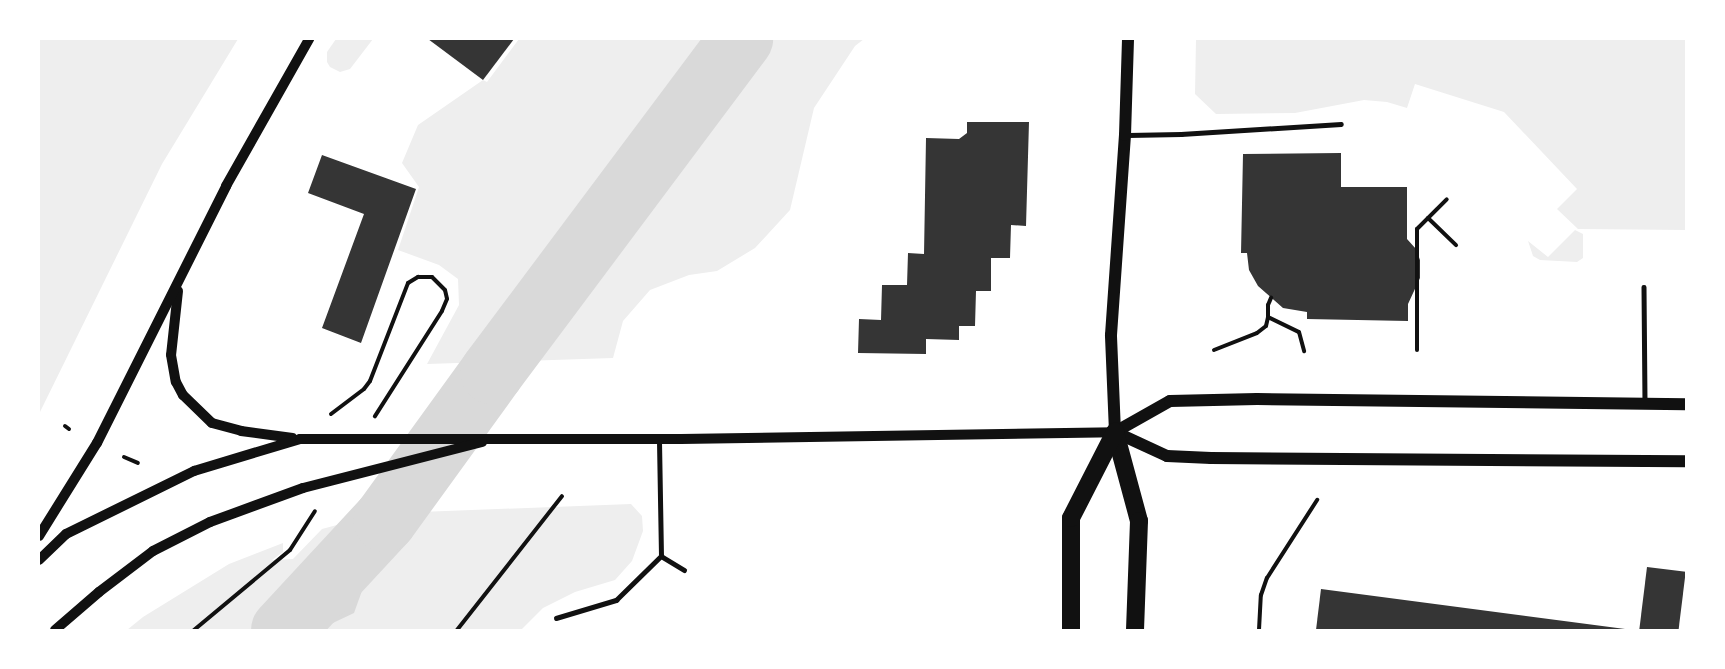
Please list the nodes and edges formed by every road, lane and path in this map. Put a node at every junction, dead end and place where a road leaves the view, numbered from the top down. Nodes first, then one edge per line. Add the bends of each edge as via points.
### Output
1 (309, 39) edge
2 (1128, 39) edge
3 (1341, 124) dead end
4 (1125, 135) junction
5 (1447, 199) dead end
6 (1428, 218) junction
7 (1456, 245) dead end
8 (181, 279) junction
9 (1644, 287) dead end
10 (1271, 298) dead end
11 (1268, 317) junction
12 (1214, 350) dead end
13 (1417, 350) dead end
14 (1304, 351) dead end
15 (1645, 402) junction
16 (1686, 404) edge
17 (1115, 432) junction
18 (497, 438) junction
19 (300, 439) junction
20 (659, 439) junction
21 (124, 457) dead end
22 (1686, 462) edge
23 (138, 463) dead end
24 (562, 496) dead end
25 (1317, 500) dead end
26 (39, 536) edge
27 (661, 556) junction
28 (39, 560) edge
29 (684, 570) dead end
30 (556, 618) dead end
31 (55, 630) edge
32 (457, 630) edge
33 (1071, 630) edge
34 (1135, 630) edge
35 (1259, 630) edge

1 - 8 street via 226,186
2 - 4 main road
3 - 4 lane
4 - 17 main road via 1111,335
5 - 6 path
6 - 7 path
6 - 13 path via 1417,229
8 - 19 street via 171,356 183,395 212,423
8 - 26 street via 97,443
9 - 15 lane
10 - 11 path
11 - 12 path via 1266,326 1257,333
11 - 14 path via 1299,332
15 - 16 main road
15 - 17 main road via 1170,401
17 - 20 street
17 - 22 main road via 1167,456
17 - 33 highway via 1071,518
17 - 34 highway via 1139,521
18 - 19 street
18 - 20 street
18 - 31 street via 303,488 210,522 153,551
19 - 28 street via 194,471 66,534
20 - 27 lane
21 - 23 path
24 - 32 path
25 - 35 path via 1267,578 1260,595
27 - 29 lane
27 - 30 lane via 616,600

